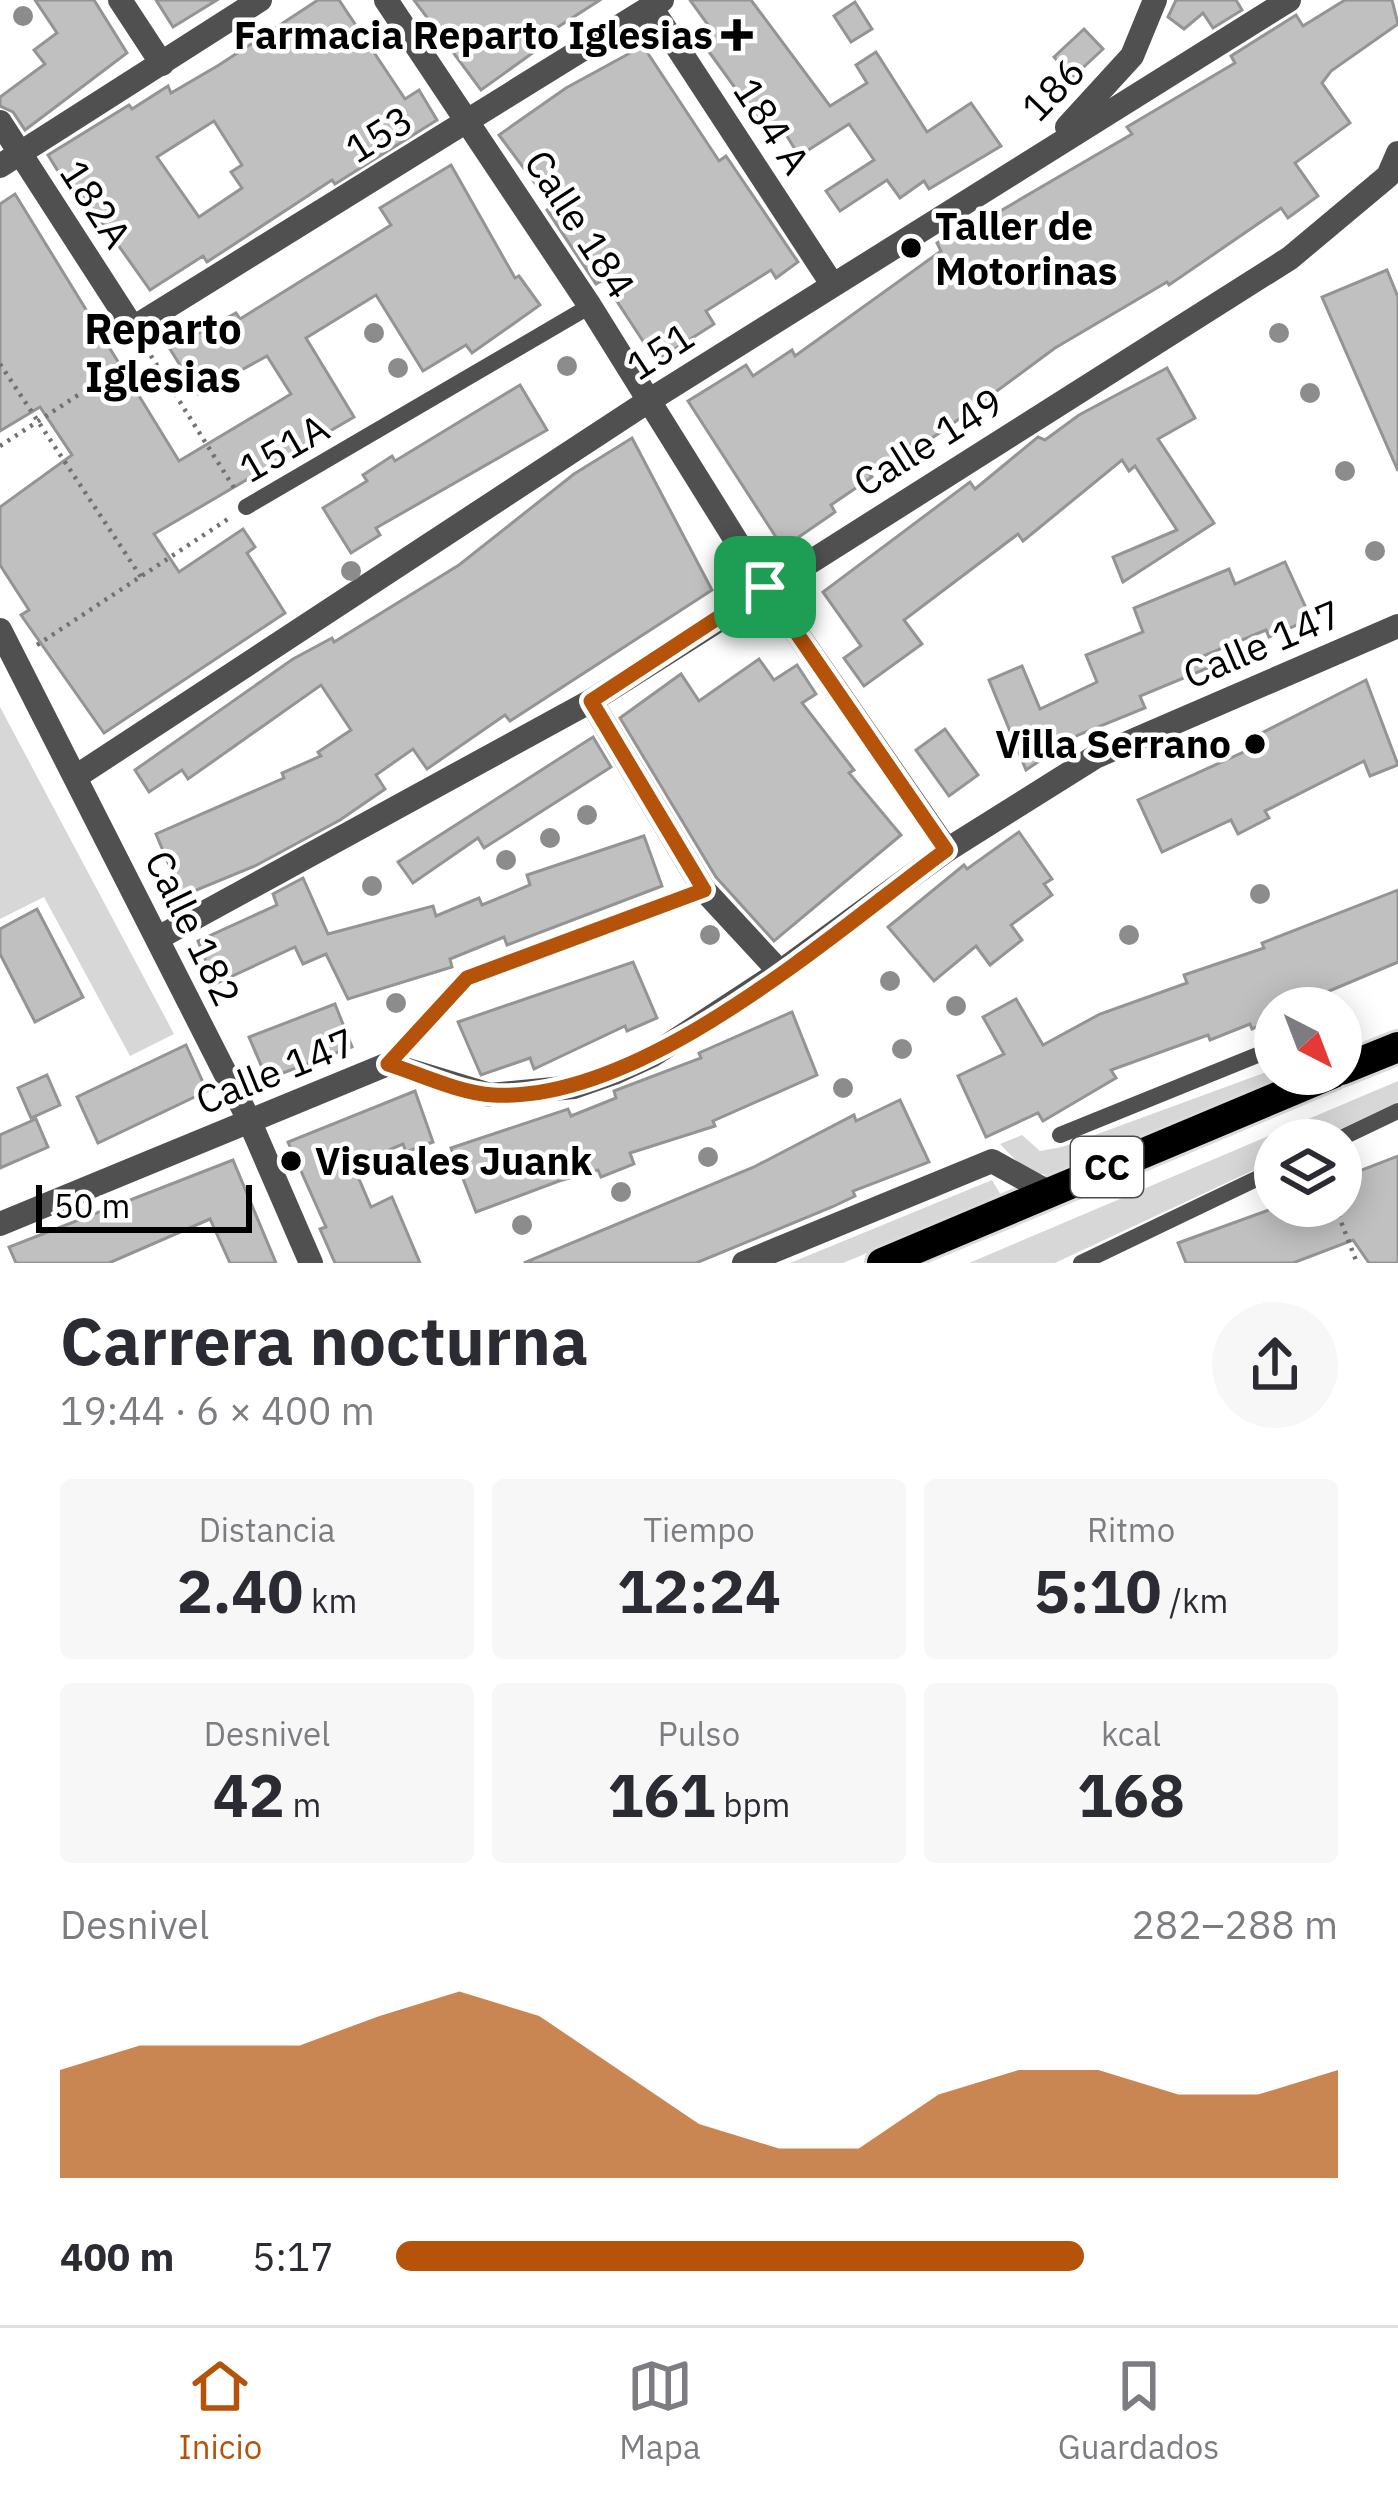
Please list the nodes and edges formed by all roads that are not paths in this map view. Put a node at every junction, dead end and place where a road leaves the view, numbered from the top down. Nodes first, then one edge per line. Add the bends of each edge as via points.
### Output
1 (120, 0) edge
2 (260, 0) edge
3 (386, 0) edge
4 (1155, 0) edge
5 (1289, 0) edge
6 (657, 4) edge
7 (162, 64) junction
8 (470, 121) junction
9 (0, 122) edge
10 (1398, 153) edge
11 (10, 159) edge
12 (1031, 163) junction
13 (832, 284) junction
14 (590, 306) junction
15 (133, 328) joint
16 (650, 400) junction
17 (246, 507) road end
18 (765, 587) junction
19 (1398, 626) edge
20 (0, 630) edge
21 (591, 701) junction
22 (77, 776) junction
23 (946, 850) junction
24 (704, 890) junction
25 (158, 938) junction
26 (780, 972) junction
27 (1398, 1047) edge
28 (1362, 1056) edge
29 (1254, 1057) edge
30 (388, 1064) junction
31 (1281, 1095) edge
32 (1398, 1111) edge
33 (249, 1120) junction
34 (1362, 1128) edge
35 (1060, 1136) dead end
36 (1254, 1180) edge
37 (1048, 1192) junction
38 (0, 1224) edge
39 (311, 1263) edge
40 (744, 1263) edge
41 (883, 1263) edge
42 (1081, 1263) edge

1 - 7 street
2 - 7 street
3 - 8 street, Calle 184
4 - 12 street, 186 via 1120,71
5 - 12 street, 151
6 - 8 street, 153
6 - 13 street, 184 A
7 - 11 street
8 - 14 street, Calle 184
8 - 15 street, 153
9 - 11 street, 182A
10 - 18 street, Calle 149 via 1388,176 1290,258
11 - 15 street, 182A
12 - 13 street, 151
13 - 16 street, 151
14 - 16 street, Calle 184
14 - 17 lane, 151A
16 - 18 street, Calle 184
16 - 22 street, 151
18 - 21 street, Calle 149
18 - 23 street, Calle 184
19 - 23 street, Calle 147 via 1095,757
20 - 22 street, Calle 182
21 - 24 street
21 - 25 street, Calle 149
22 - 25 street, Calle 182
23 - 26 street, Calle 147
24 - 26 street
24 - 30 lane via 467,978
25 - 33 street, Calle 182
26 - 30 street, Calle 147 via 653,1055 574,1087 490,1095
27 - 28 main road
29 - 35 lane
30 - 33 street, Calle 147
31 - 37 main road, CC
32 - 34 lane
33 - 38 street, Calle 147
33 - 39 street, Calle 182
36 - 42 lane
37 - 40 street via 992,1161
37 - 41 main road, CC

